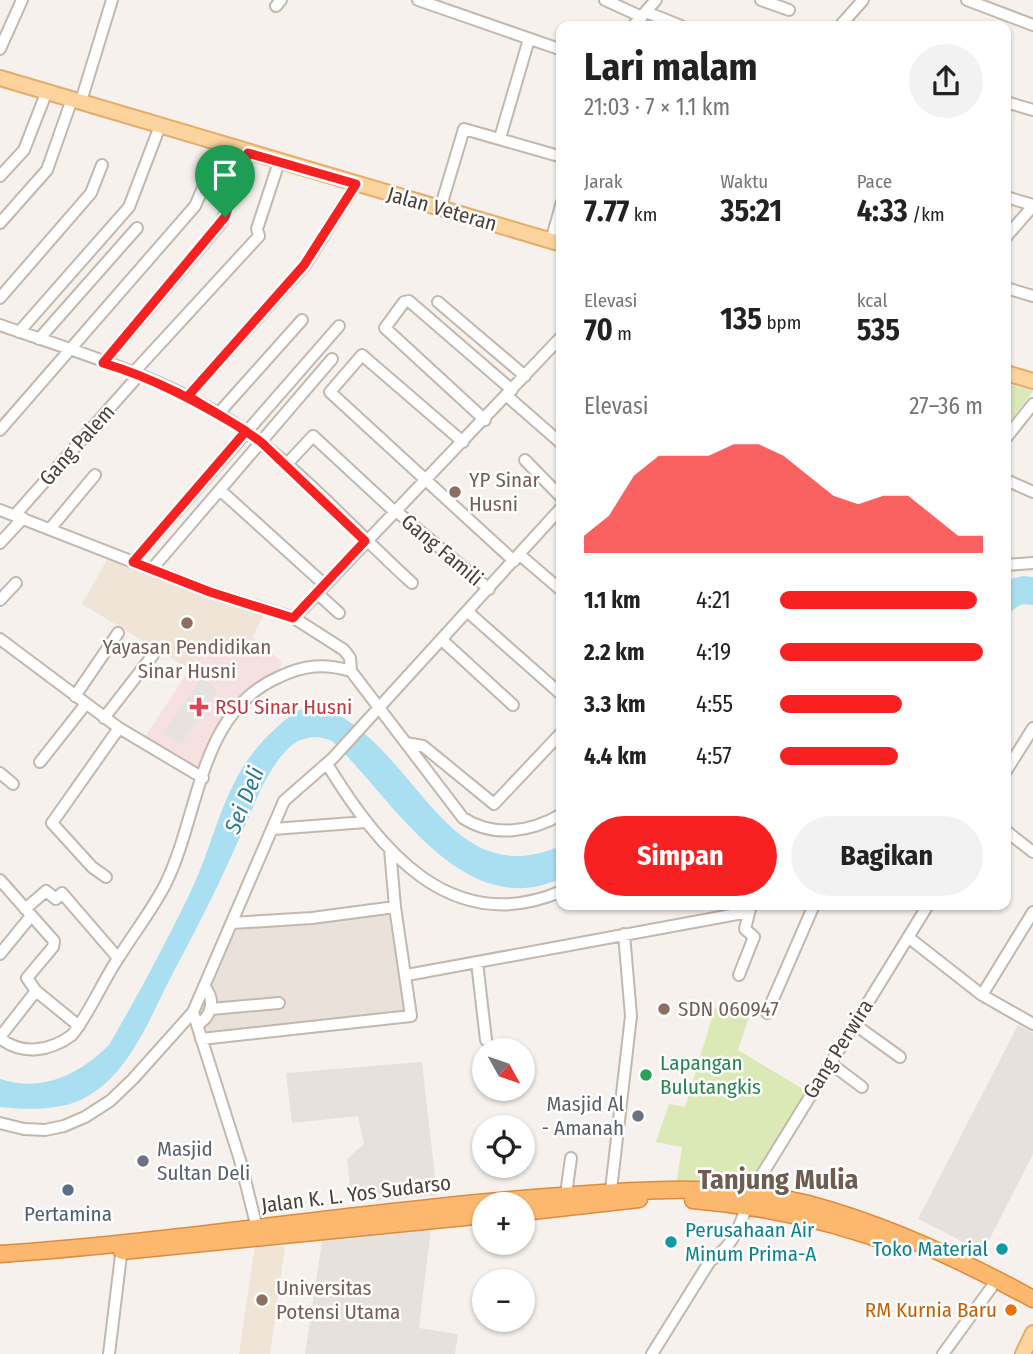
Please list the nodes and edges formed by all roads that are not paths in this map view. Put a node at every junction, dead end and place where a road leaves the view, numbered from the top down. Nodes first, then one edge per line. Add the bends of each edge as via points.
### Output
1 (22, 0) edge
2 (112, 0) edge
3 (418, 0) edge
4 (605, 0) edge
5 (656, 0) edge
6 (761, 0) edge
7 (863, 0) edge
8 (967, 0) edge
9 (437, 3) edge
10 (789, 10) dead end
11 (644, 14) junction
12 (638, 21) edge
13 (666, 21) edge
14 (844, 21) edge
15 (1033, 24) edge
16 (529, 38) junction
17 (556, 48) edge
18 (0, 49) edge
19 (0, 78) edge
20 (47, 91) junction
21 (76, 100) junction
22 (1011, 103) edge
23 (1033, 110) edge
24 (160, 126) junction
25 (500, 138) junction
26 (222, 145) junction
27 (248, 153) junction
28 (556, 155) edge
29 (279, 162) junction
30 (102, 165) dead end
31 (0, 176) edge
32 (356, 184) junction
33 (1011, 199) edge
34 (1033, 206) edge
35 (440, 209) junction
36 (0, 223) edge
37 (137, 228) dead end
38 (1011, 231) edge
39 (556, 242) edge
40 (1011, 289) edge
41 (1033, 296) edge
42 (0, 298) edge
43 (438, 302) dead end
44 (302, 320) dead end
45 (0, 325) edge
46 (339, 326) dead end
47 (19, 332) junction
48 (38, 339) junction
49 (556, 342) edge
50 (71, 350) junction
51 (332, 359) dead end
52 (103, 363) junction
53 (137, 374) junction
54 (1011, 374) edge
55 (525, 376) junction
56 (1033, 381) edge
57 (509, 393) junction
58 (188, 396) junction
59 (1033, 404) edge
60 (218, 414) junction
61 (485, 419) junction
62 (0, 430) edge
63 (246, 431) junction
64 (1011, 433) edge
65 (556, 438) edge
66 (261, 442) junction
67 (463, 442) junction
68 (524, 460) dead end
69 (286, 465) junction
70 (95, 475) dead end
71 (427, 481) junction
72 (1011, 482) edge
73 (220, 490) junction
74 (556, 492) edge
75 (1033, 492) edge
76 (0, 510) edge
77 (395, 512) junction
78 (556, 515) edge
79 (19, 516) junction
80 (50, 529) junction
81 (365, 541) junction
82 (0, 543) edge
83 (517, 558) junction
84 (133, 562) junction
85 (1033, 563) edge
86 (1011, 565) edge
87 (152, 569) junction
88 (16, 583) dead end
89 (412, 583) dead end
90 (556, 587) edge
91 (321, 589) junction
92 (489, 589) junction
93 (0, 600) edge
94 (468, 612) junction
95 (339, 613) dead end
96 (293, 618) junction
97 (118, 633) dead end
98 (442, 640) junction
99 (2, 646) edge
100 (153, 655) dead end
101 (351, 671) junction
102 (556, 690) edge
103 (75, 696) junction
104 (85, 705) junction
105 (513, 705) dead end
106 (379, 707) junction
107 (104, 718) junction
108 (119, 728) junction
109 (1033, 728) edge
110 (556, 738) edge
111 (406, 743) junction
112 (330, 761) junction
113 (0, 762) edge
114 (40, 762) dead end
115 (1011, 763) edge
116 (0, 773) edge
117 (203, 778) junction
118 (13, 784) dead end
119 (556, 816) edge
120 (366, 822) junction
121 (273, 828) junction
122 (1011, 835) edge
123 (390, 849) junction
124 (1033, 852) edge
125 (106, 877) dead end
126 (0, 881) edge
127 (556, 893) edge
128 (395, 907) junction
129 (740, 910) edge
130 (750, 910) edge
131 (812, 910) edge
132 (925, 910) edge
133 (1033, 912) edge
134 (28, 913) junction
135 (232, 923) junction
136 (624, 934) junction
137 (908, 937) junction
138 (0, 954) edge
139 (118, 958) junction
140 (477, 962) junction
141 (407, 975) junction
142 (739, 975) dead end
143 (204, 986) junction
144 (36, 991) junction
145 (982, 995) junction
146 (279, 1003) dead end
147 (211, 1009) junction
148 (193, 1012) junction
149 (767, 1013) dead end
150 (854, 1024) junction
151 (1033, 1024) edge
152 (197, 1025) junction
153 (79, 1026) junction
154 (0, 1037) edge
155 (485, 1038) edge
156 (201, 1039) junction
157 (900, 1057) dead end
158 (830, 1063) junction
159 (862, 1087) dead end
160 (0, 1123) edge
161 (571, 1158) dead end
162 (611, 1190) junction
163 (566, 1194) junction
164 (748, 1199) junction
165 (535, 1211) edge
166 (472, 1216) edge
167 (257, 1228) junction
168 (122, 1246) junction
169 (0, 1254) edge
170 (0, 1265) edge
171 (991, 1288) junction
172 (1033, 1299) edge
173 (1033, 1311) edge
174 (1033, 1333) edge
175 (109, 1354) edge
176 (652, 1354) edge
177 (943, 1354) edge
178 (1023, 1354) edge

1 - 18 street
2 - 21 street
3 - 9 street
4 - 11 street
5 - 11 street
6 - 10 street
7 - 14 street
8 - 15 street
9 - 16 street
11 - 12 street
11 - 13 street
16 - 17 street
16 - 25 street
19 - 20 main road, Jalan Veteran
20 - 21 main road, Jalan Veteran
20 - 31 street via 24,150
21 - 24 main road, Jalan Veteran
21 - 36 street via 47,170
22 - 23 street
24 - 26 main road, Jalan Veteran
24 - 47 street via 129,207
25 - 28 street
25 - 35 street via 463,130
26 - 27 main road, Jalan Veteran
26 - 50 street via 195,206
27 - 29 main road, Jalan Veteran
27 - 52 street via 222,222
29 - 32 main road, Jalan Veteran
29 - 53 street, Gang Palem via 257,229 259,236
30 - 42 street via 91,193
32 - 35 main road, Jalan Veteran
32 - 58 street via 304,265
33 - 34 street
34 - 38 street
35 - 39 main road, Jalan Veteran
37 - 48 street
40 - 41 street
43 - 55 street
44 - 60 street
45 - 47 street
46 - 63 street
47 - 48 street
48 - 50 street
49 - 55 street
50 - 52 street
50 - 62 street
51 - 66 street
52 - 53 street
53 - 58 street
53 - 79 street, Gang Palem
54 - 56 main road
55 - 57 street
57 - 61 street
57 - 61 street via 409,301 404,302 385,328
57 - 65 street
58 - 60 street
59 - 64 street
60 - 63 street
61 - 67 street
63 - 66 street
63 - 84 street
66 - 69 street
66 - 73 street
67 - 71 street
67 - 71 street via 360,356 330,395
68 - 74 street
69 - 77 street, Gang Famili via 313,436
69 - 81 street
70 - 80 street
71 - 77 street
71 - 83 street
72 - 75 street
73 - 87 street
73 - 91 street
76 - 79 street
77 - 81 street
77 - 92 street, Gang Famili
78 - 83 street
79 - 80 street
79 - 82 street, Gang Palem
80 - 84 street
81 - 89 street
81 - 91 street
83 - 90 street
83 - 92 street
84 - 87 street
85 - 86 street
87 - 96 street
88 - 93 street
91 - 95 street
91 - 96 street
92 - 94 street
94 - 98 street
94 - 102 street
96 - 101 street via 344,650
97 - 103 street
98 - 105 street
98 - 106 street
99 - 103 street
100 - 107 street
101 - 106 street
101 - 117 street via 309,666 249,694 225,721
103 - 104 street
104 - 107 street
104 - 114 street
106 - 111 street
106 - 112 street
107 - 108 street
108 - 117 street
108 - 125 street via 52,823
109 - 115 street
110 - 111 street via 494,804 423,746
111 - 119 street via 463,818 474,825 486,830 517,830
112 - 120 street
112 - 121 street via 289,795
113 - 116 street via 4,768
116 - 118 street
117 - 139 street via 164,885
120 - 121 street
120 - 123 street
121 - 135 street
122 - 124 street
123 - 127 street via 407,869 428,883 476,901 528,904
123 - 128 street
126 - 134 street
128 - 135 street
128 - 141 street
129 - 136 street
130 - 142 street via 745,929 754,937
131 - 149 street
132 - 137 street, Gang Perwira
133 - 145 street
134 - 138 street
134 - 139 street via 46,891 56,899 62,894
134 - 144 street via 54,941 27,978
135 - 143 street
136 - 140 street
136 - 162 street via 631,1016
137 - 145 street
137 - 150 street, Gang Perwira
139 - 153 street
140 - 141 street
140 - 155 street
141 - 156 street via 411,1016
143 - 147 street
143 - 148 street
144 - 153 street
144 - 154 street
145 - 151 street
146 - 147 street
147 - 152 street
148 - 152 street
148 - 160 street via 133,1079 85,1117 46,1130
150 - 157 street
150 - 158 street, Gang Perwira
152 - 156 street
153 - 154 street via 60,1044 44,1049 8,1045
156 - 167 street
158 - 159 street
158 - 164 street, Gang Perwira
161 - 163 street
162 - 163 highway, Jalan K. L. Yos Sudarso
162 - 164 highway, Jalan K. L. Yos Sudarso via 670,1188
163 - 167 highway, Jalan K. L. Yos Sudarso
164 - 165 highway, Jalan K. L. Yos Sudarso via 657,1197
164 - 171 highway, Jalan K. L. Yos Sudarso via 855,1229 937,1260
164 - 172 highway, Jalan K. L. Yos Sudarso via 807,1204 883,1228 963,1261
164 - 176 street, Gang Perwira via 724,1252 710,1261
166 - 168 highway, Jalan K. L. Yos Sudarso
167 - 168 highway, Jalan K. L. Yos Sudarso
168 - 169 highway, Jalan K. L. Yos Sudarso
168 - 170 highway, Jalan K. L. Yos Sudarso
168 - 175 street
171 - 173 highway, Jalan K. L. Yos Sudarso
171 - 177 street
174 - 178 main road

